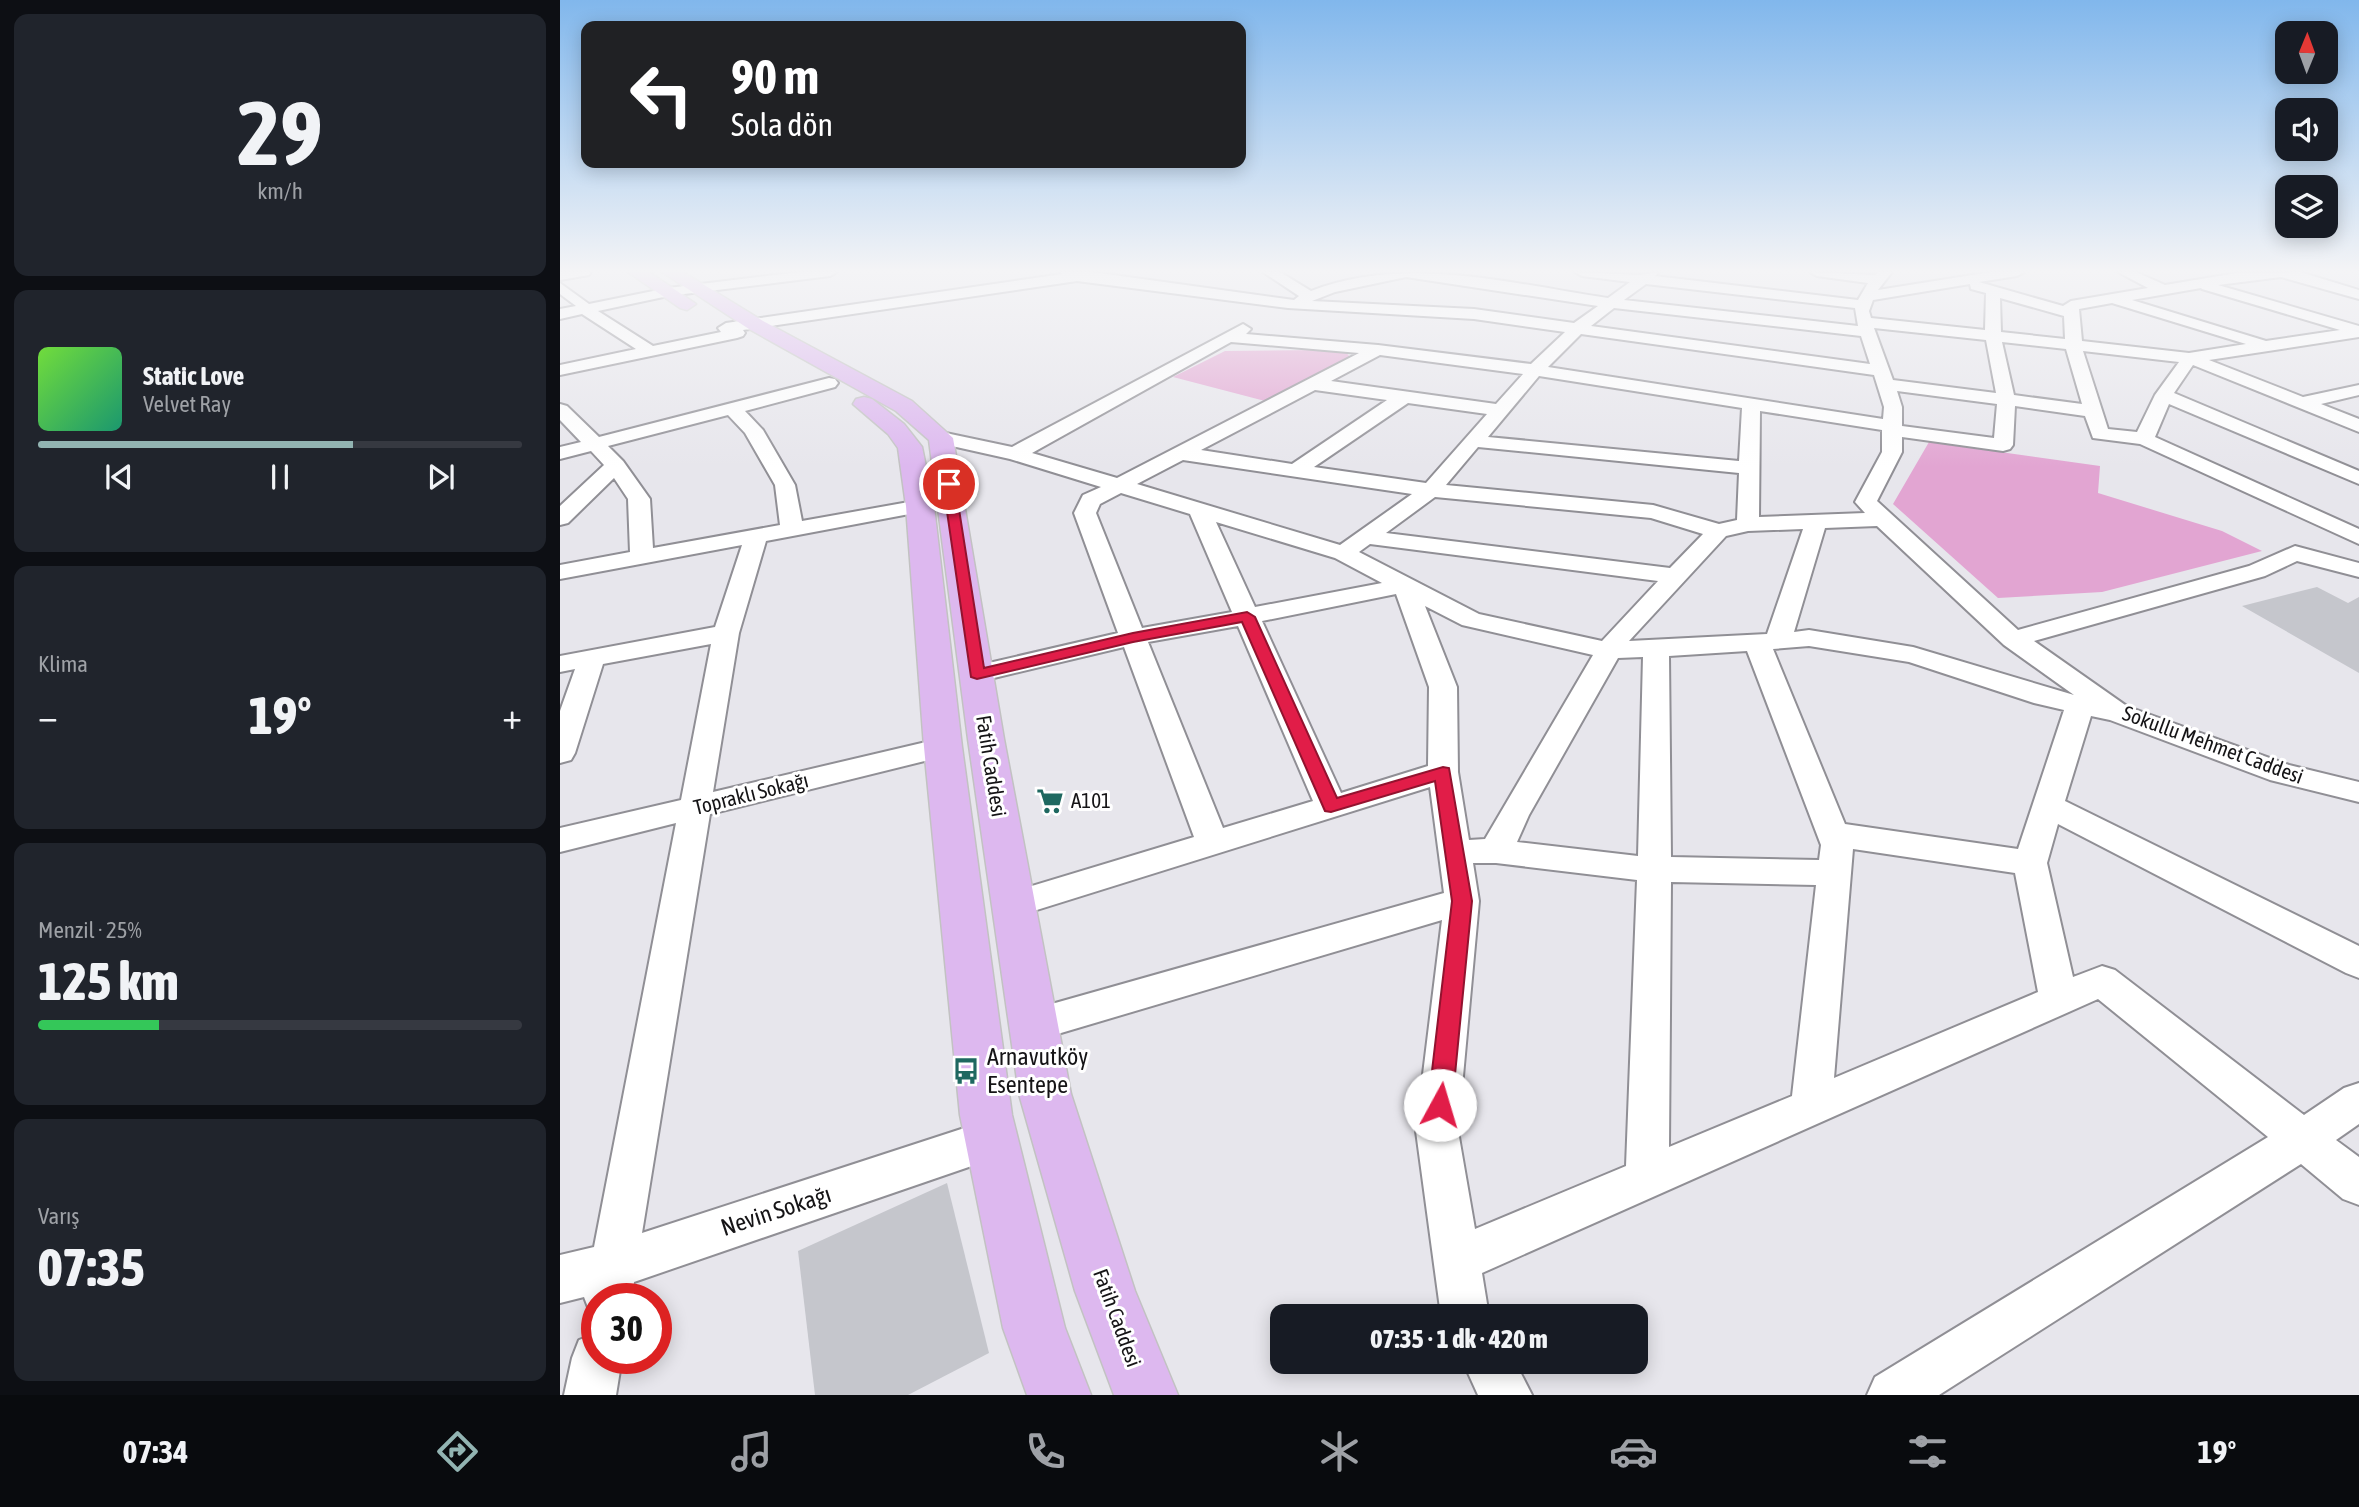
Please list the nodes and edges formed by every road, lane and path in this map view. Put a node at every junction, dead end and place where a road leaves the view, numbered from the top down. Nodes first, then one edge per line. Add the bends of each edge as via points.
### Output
1 (629, 337) edge
2 (705, 337) edge
3 (758, 337) edge
4 (1228, 337) edge
5 (1229, 337) edge
6 (1569, 337) edge
7 (1628, 337) edge
8 (1877, 337) edge
9 (1993, 337) joint
10 (2073, 337) edge
11 (2240, 337) edge
12 (2322, 337) edge
13 (2269, 346) junction
14 (2074, 347) junction
15 (649, 350) junction
16 (1378, 350) junction
17 (792, 353) junction
18 (2190, 358) junction
19 (562, 368) edge
20 (1535, 370) junction
21 (1883, 378) junction
22 (829, 383) junction
23 (1311, 384) junction
24 (2359, 390) edge
25 (2164, 395) junction
26 (1404, 397) junction
27 (2006, 400) junction
28 (2302, 403) junction
29 (1751, 404) junction
30 (733, 409) junction
31 (560, 410) edge
32 (1500, 410) junction
33 (2092, 411) junction
34 (2359, 426) edge
35 (1893, 428) junction
36 (941, 438) junction
37 (2144, 439) junction
38 (1473, 441) junction
39 (597, 443) junction
40 (560, 453) edge
41 (1177, 453) junction
42 (1015, 454) junction
43 (616, 465) junction
44 (1749, 468) junction
45 (1296, 470) junction
46 (2359, 478) edge
47 (1118, 485) junction
48 (1431, 490) junction
49 (920, 506) junction
50 (1199, 509) junction
51 (560, 518) edge
52 (1883, 519) junction
53 (1815, 522) junction
54 (1748, 524) junction
55 (792, 530) junction
56 (1718, 531) junction
57 (1365, 537) junction
58 (2359, 537) edge
59 (756, 538) junction
60 (1343, 553) junction
61 (642, 558) junction
62 (2359, 570) edge
63 (560, 572) edge
64 (1676, 576) junction
65 (1405, 585) junction
66 (1247, 617) junction
67 (726, 633) junction
68 (1133, 637) junction
69 (2013, 639) junction
70 (1767, 642) junction
71 (1656, 648) junction
72 (1609, 650) junction
73 (592, 658) junction
74 (560, 664) edge
75 (977, 674) junction
76 (2080, 705) junction
77 (2118, 713) junction
78 (943, 747) junction
79 (560, 753) edge
80 (1443, 772) junction
81 (2359, 792) edge
82 (2048, 805) junction
83 (1331, 806) junction
84 (695, 807) junction
85 (1832, 834) junction
86 (560, 840) edge
87 (1213, 842) junction
88 (1496, 850) junction
89 (1455, 852) junction
90 (2030, 863) junction
91 (1654, 869) junction
92 (1834, 873) junction
93 (1462, 901) junction
94 (1014, 904) junction
95 (2359, 963) edge
96 (2059, 1000) junction
97 (1034, 1026) junction
98 (2359, 1101) edge
99 (1811, 1107) junction
100 (992, 1139) junction
101 (2302, 1139) junction
102 (1647, 1177) junction
103 (2359, 1184) edge
104 (1457, 1259) junction
105 (560, 1279) edge
106 (611, 1282) edge
107 (1463, 1304) edge
108 (594, 1374) edge
109 (1495, 1374) edge
110 (590, 1395) edge
111 (1059, 1395) edge
112 (1146, 1395) edge
113 (1506, 1395) edge
114 (1893, 1395) edge

1 - 15 street
2 - 15 street
3 - 17 main road
4 - 42 street
5 - 16 street
6 - 20 street
7 - 21 street
8 - 21 street
9 - 14 street
9 - 27 street
10 - 14 street
11 - 13 street
12 - 13 street
13 - 18 street
14 - 18 street
14 - 33 street
15 - 19 street
16 - 20 street
16 - 23 street
17 - 22 main road
17 - 36 main road via 904,406
18 - 25 street
18 - 28 street
20 - 29 street
20 - 32 street
21 - 27 street
21 - 35 street via 1893,407
22 - 30 street
22 - 49 main road via 878,413 910,447
23 - 26 street
23 - 41 street
24 - 28 street
25 - 37 street
25 - 46 street
26 - 32 street
26 - 45 street
27 - 33 street
27 - 35 street via 2003,445
28 - 34 street
29 - 35 street
29 - 44 street
30 - 39 street
30 - 55 street via 753,430 785,485
31 - 39 street
32 - 38 street
33 - 37 street via 2100,434
35 - 52 street via 1892,452 1866,502
36 - 42 street
36 - 75 main road, Fatih Caddesi
37 - 58 street
38 - 44 street
38 - 48 street
39 - 40 street
39 - 43 street
41 - 45 street
41 - 47 street
42 - 47 street
43 - 51 street
43 - 61 street via 639,499
44 - 54 street
45 - 48 street
47 - 50 street
47 - 68 street via 1090,500 1085,513
48 - 56 street via 1653,512
48 - 57 street
49 - 55 street
49 - 78 main road
50 - 60 street
50 - 66 street
52 - 53 street
52 - 69 street, Sokullu Mehmet Caddesi
53 - 54 street
53 - 70 street
54 - 56 street
55 - 59 street
56 - 64 street
57 - 60 street
57 - 64 street
59 - 61 street
59 - 67 street
60 - 65 street
61 - 63 street
62 - 69 street via 2295,553 2257,570
64 - 72 street
65 - 66 street
65 - 72 street via 1471,620
65 - 80 street via 1443,687
66 - 68 street
66 - 83 street
67 - 73 street
67 - 84 street
68 - 75 street
68 - 87 street
69 - 77 street, Sokullu Mehmet Caddesi
70 - 71 street
70 - 76 street via 1809,638 1913,655
70 - 85 street
71 - 72 street
71 - 91 street
72 - 88 street
73 - 74 street
73 - 79 street
75 - 94 main road, Fatih Caddesi
76 - 77 street
76 - 82 street
77 - 81 street, Sokullu Mehmet Caddesi via 2281,773
78 - 84 street, Topraklı Sokağı
78 - 100 main road
80 - 83 street
80 - 89 street
82 - 90 street
82 - 95 street
83 - 87 street
84 - 86 street, Topraklı Sokağı
84 - 106 street
85 - 90 street
85 - 92 street via 1837,845
87 - 94 street
88 - 89 street
88 - 91 street
89 - 93 street
90 - 96 street
91 - 92 street
91 - 102 street
92 - 99 street
93 - 97 street
93 - 104 street via 1437,1131
94 - 97 main road, Fatih Caddesi
96 - 99 street
96 - 101 street via 2102,981
97 - 112 main road, Fatih Caddesi via 1045,1094 1105,1291
98 - 101 street
99 - 102 street
100 - 106 street, Nevin Sokağı
100 - 111 main road via 1034,1328
101 - 103 street
101 - 114 street
102 - 104 street
104 - 107 street
105 - 106 street, Nevin Sokağı
108 - 110 street
109 - 113 street

